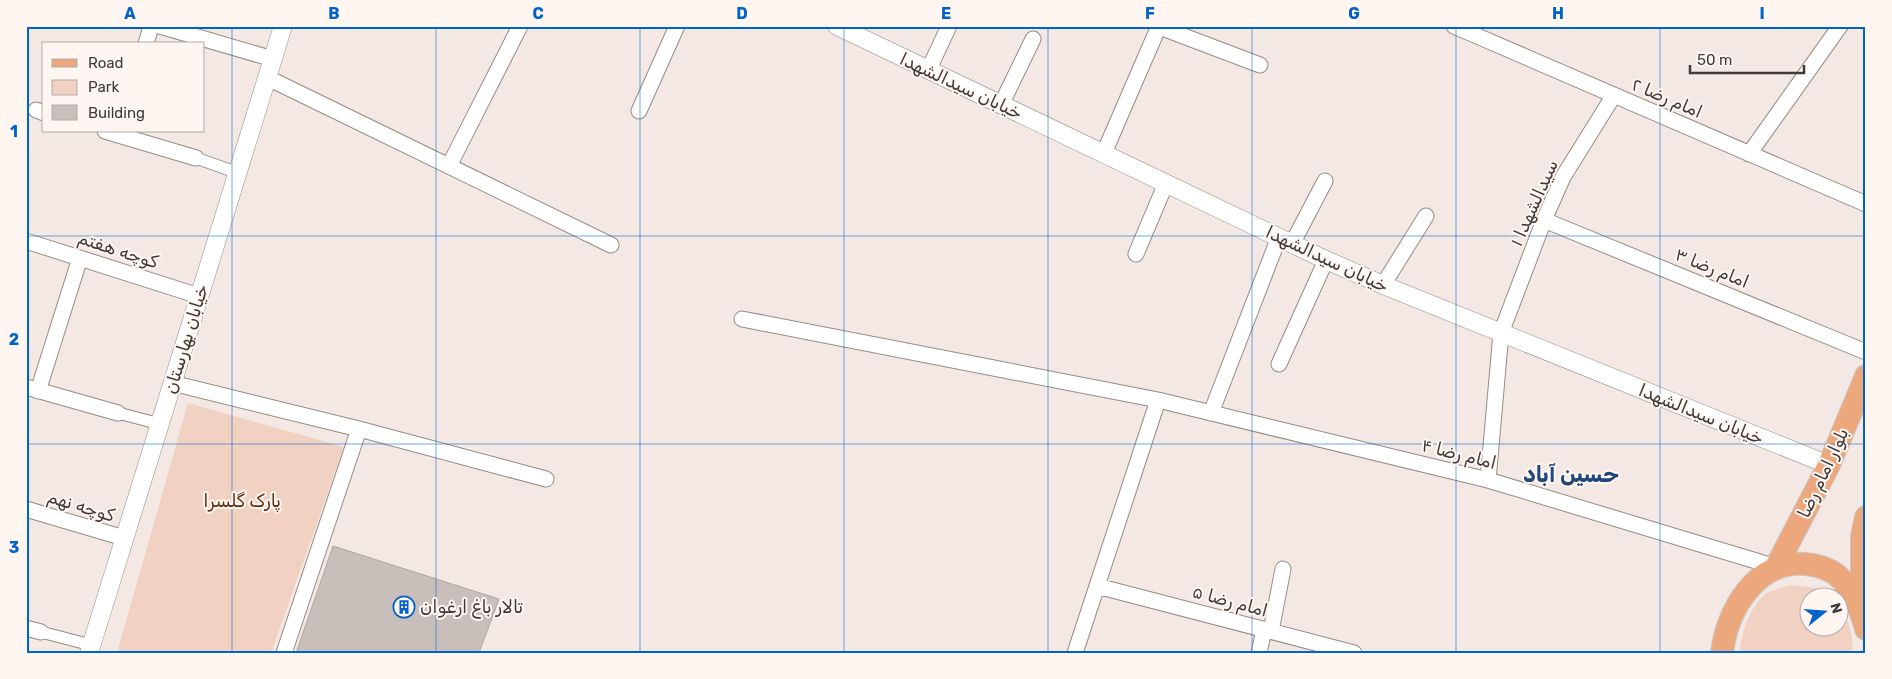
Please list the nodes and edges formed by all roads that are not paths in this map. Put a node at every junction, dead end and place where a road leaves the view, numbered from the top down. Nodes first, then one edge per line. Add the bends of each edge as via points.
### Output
1 (151, 26) edge
2 (160, 26) edge
3 (283, 26) edge
4 (520, 26) edge
5 (677, 26) edge
6 (837, 26) edge
7 (948, 26) edge
8 (1158, 26) edge
9 (1454, 26) edge
10 (1840, 26) edge
11 (1033, 39) dead end
12 (147, 42) edge
13 (273, 59) junction
14 (1260, 65) dead end
15 (928, 71) junction
16 (268, 78) junction
17 (1614, 96) junction
18 (1001, 105) junction
19 (639, 111) dead end
20 (113, 132) edge
21 (1104, 153) junction
22 (1749, 154) junction
23 (196, 158) joint
24 (449, 166) junction
25 (238, 172) junction
26 (1325, 181) dead end
27 (1166, 183) junction
28 (1866, 204) edge
29 (1426, 216) dead end
30 (1544, 220) junction
31 (26, 241) edge
32 (1286, 241) junction
33 (611, 245) dead end
34 (1136, 254) dead end
35 (80, 258) junction
36 (1326, 260) junction
37 (1383, 285) junction
38 (199, 296) junction
39 (742, 319) dead end
40 (1501, 333) junction
41 (1866, 352) edge
42 (1279, 364) dead end
43 (1866, 376) edge
44 (172, 383) junction
45 (32, 389) edge
46 (1158, 400) junction
47 (118, 413) joint
48 (1211, 413) junction
49 (160, 424) junction
50 (359, 429) junction
51 (1829, 465) junction
52 (546, 479) dead end
53 (1488, 480) junction
54 (28, 514) edge
55 (1866, 517) edge
56 (124, 538) junction
57 (1776, 567) junction
58 (1283, 569) dead end
59 (1097, 586) junction
60 (1864, 622) edge
61 (26, 628) edge
62 (1268, 630) junction
63 (41, 632) joint
64 (90, 649) edge
65 (1327, 649) edge
66 (284, 653) edge
67 (1075, 653) edge
68 (1259, 653) edge
69 (1354, 653) edge
70 (1722, 653) edge

1 - 12 street
2 - 13 street
3 - 13 street, خیابان بهارستان
4 - 24 street
5 - 19 street
6 - 15 street, خیابان سیدالشهدا
7 - 15 street
8 - 14 street
8 - 21 street
9 - 17 street, امام رضا ۲
10 - 22 street
11 - 18 street
13 - 16 street, خیابان بهارستان
15 - 18 street, خیابان سیدالشهدا
16 - 24 street
16 - 25 street, خیابان بهارستان
17 - 22 street, امام رضا ۲
17 - 30 street, سیدالشهدا ۱ via 1563,177
18 - 21 street, خیابان سیدالشهدا
20 - 23 street
21 - 27 street, خیابان سیدالشهدا
22 - 28 street, امام رضا ۲
23 - 25 street
24 - 33 street
25 - 38 street, خیابان بهارستان
26 - 32 street
27 - 32 street, خیابان سیدالشهدا
27 - 34 street
29 - 37 street
30 - 40 street, سیدالشهدا ۱
30 - 41 street, امام رضا ۳
31 - 35 street, کوچه هفتم
32 - 36 street, خیابان سیدالشهدا
32 - 48 street
35 - 38 street, کوچه هفتم
35 - 45 street
36 - 37 street, خیابان سیدالشهدا
36 - 42 street
37 - 40 street, خیابان سیدالشهدا
38 - 44 street, خیابان بهارستان
39 - 46 street, امام رضا ۴
40 - 51 street, خیابان سیدالشهدا
40 - 53 street, سیدالشهدا ۱
43 - 51 main road, بلوار امام رضا
44 - 49 street, خیابان بهارستان
44 - 50 street
45 - 47 street
46 - 48 street, امام رضا ۴
46 - 59 street
47 - 49 street
48 - 53 street, امام رضا ۴
49 - 56 street, خیابان بهارستان
50 - 52 street
50 - 66 street
51 - 57 main road, بلوار امام رضا
53 - 57 street, امام رضا ۴
54 - 56 street, کوچه نهم
55 - 60 main road via 1862,536
56 - 64 street, خیابان بهارستان
57 - 60 main road via 1795,563 1819,566 1839,576 1850,589
57 - 70 main road via 1750,587 1740,602 1724,638
58 - 62 street
59 - 62 street, امام رضا ۵
59 - 67 street
61 - 63 street
62 - 65 street, امام رضا ۵
62 - 68 street
63 - 64 street
65 - 69 street, امام رضا ۵

